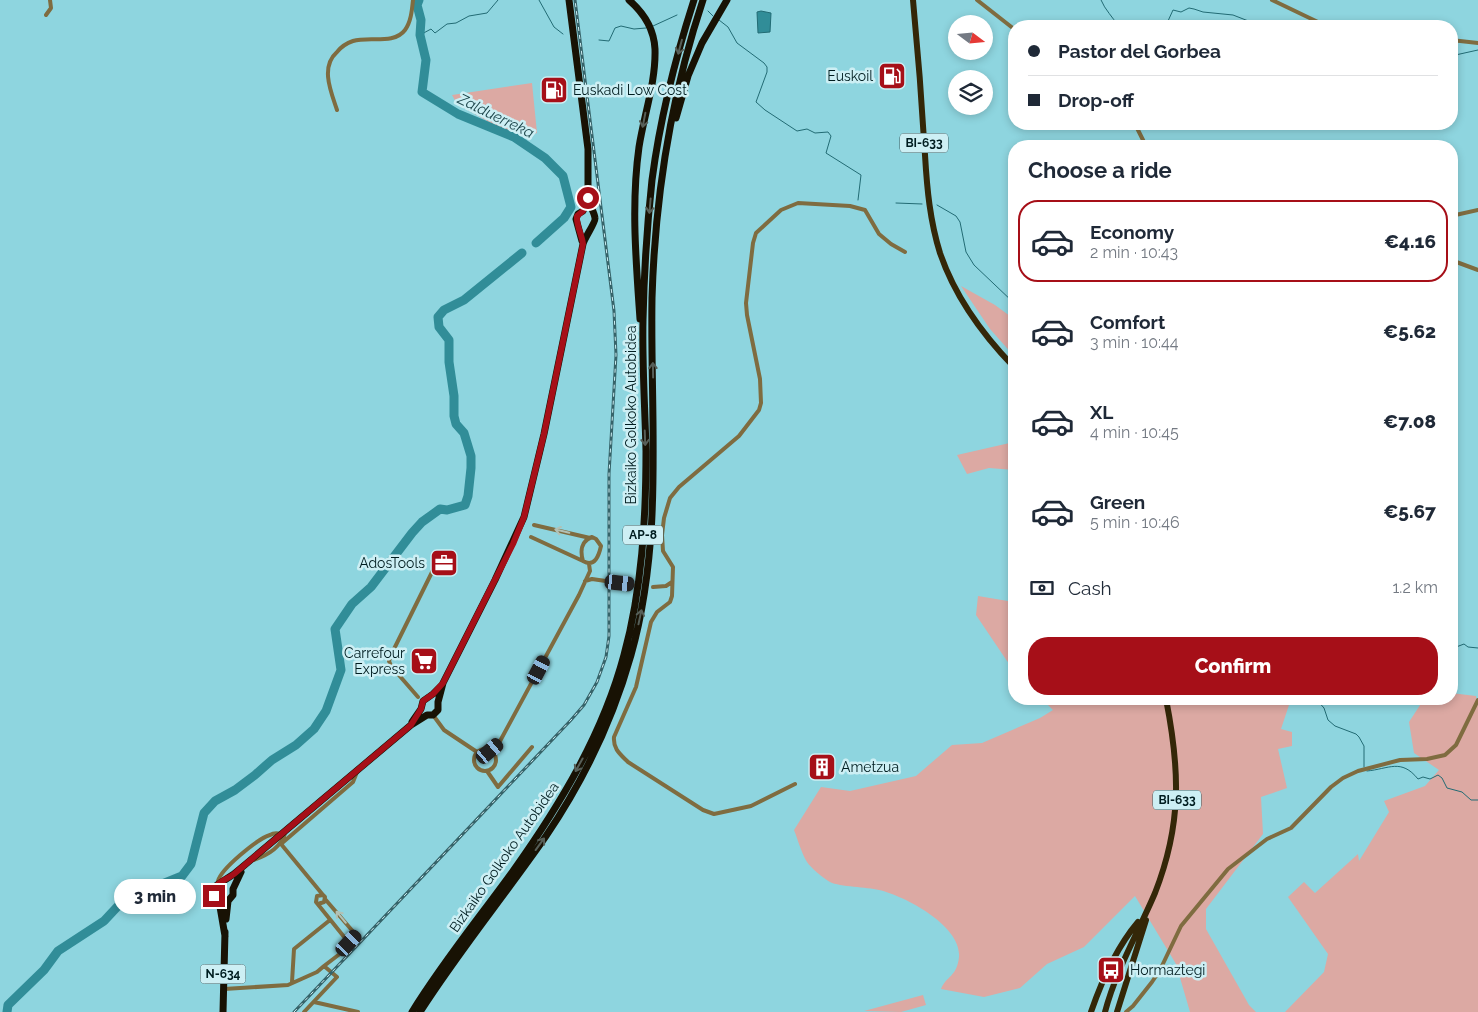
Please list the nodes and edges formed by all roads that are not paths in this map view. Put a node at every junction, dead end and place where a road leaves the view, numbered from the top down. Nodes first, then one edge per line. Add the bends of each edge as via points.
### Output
1 (50, 0) edge
2 (413, 0) edge
3 (569, 0) edge
4 (629, 0) edge
5 (694, 0) edge
6 (703, 0) edge
7 (726, 0) edge
8 (913, 0) edge
9 (977, 0) edge
10 (1272, 0) edge
11 (46, 15) dead end
12 (1314, 20) edge
13 (1008, 24) edge
14 (1458, 41) edge
15 (1478, 43) edge
16 (337, 110) dead end
17 (669, 137) junction
18 (588, 198) junction
19 (1478, 210) edge
20 (583, 211) junction
21 (593, 213) junction
22 (1458, 214) edge
23 (578, 226) junction
24 (590, 228) junction
25 (583, 244) junction
26 (905, 252) dead end
27 (1458, 263) edge
28 (1478, 270) edge
29 (1008, 360) edge
30 (643, 374) junction
31 (534, 525) dead end
32 (531, 537) dead end
33 (590, 538) junction
34 (440, 558) dead end
35 (583, 561) junction
36 (589, 564) junction
37 (590, 571) junction
38 (673, 580) junction
39 (585, 581) junction
40 (598, 581) junction
41 (633, 585) dead end
42 (666, 586) junction
43 (653, 587) dead end
44 (672, 596) junction
45 (443, 683) junction
46 (418, 697) dead end
47 (427, 698) junction
48 (1478, 700) edge
49 (438, 702) junction
50 (1167, 705) edge
51 (427, 713) junction
52 (532, 748) dead end
53 (490, 751) junction
54 (477, 752) junction
55 (359, 768) junction
56 (487, 771) junction
57 (795, 784) dead end
58 (284, 831) junction
59 (281, 844) junction
60 (248, 863) junction
61 (222, 882) junction
62 (316, 887) junction
63 (233, 889) junction
64 (317, 896) junction
65 (324, 897) junction
66 (1152, 898) junction
67 (219, 900) junction
68 (228, 900) junction
69 (318, 904) junction
70 (1145, 913) junction
71 (330, 920) junction
72 (225, 936) junction
73 (349, 943) junction
74 (324, 966) junction
75 (292, 982) junction
76 (223, 989) junction
77 (314, 1002) junction
78 (222, 1012) edge
79 (304, 1012) edge
80 (358, 1012) edge
81 (412, 1012) edge
82 (420, 1012) edge
83 (1090, 1012) edge
84 (1105, 1012) edge
85 (1117, 1012) edge
86 (1126, 1012) edge

1 - 11 street via 51,8
2 - 16 street via 408,23 399,35 346,43 332,57 328,70
3 - 18 highway, N-634 via 588,149
4 -> 30 highway via 644,16 653,37 655,60 639,147 634,217
5 -> 30 highway, Bizkaiko Golkoko Autobidea / AP-8 via 670,84 652,178
6 - 17 highway, Bizkaiko Golkoko Autobidea / AP-8 via 680,82
7 - 17 highway via 688,76
8 - 29 main road, BI-633 via 927,192 936,237 961,298 978,326
9 - 13 street
10 - 12 street
14 - 15 street
82 -> 17 highway, Bizkaiko Golkoko Autobidea / AP-8 via 548,834 569,799 608,723 631,653 640,619 654,487 654,260
18 - 20 highway, N-634
18 - 21 highway, N-634
19 - 22 street
20 - 21 highway
20 - 23 highway, N-634 via 577,216
21 - 24 highway, N-634 via 595,222
23 - 24 highway
23 - 25 highway, N-634
24 - 25 highway, N-634
25 - 45 highway, N-634 via 524,517
26 - 38 street via 879,234 865,210 850,206 798,203 781,210 756,233 752,243 746,303 760,379 761,403 739,436 670,498 664,518 663,551 673,567
27 - 28 street
30 -> 81 highway, Bizkaiko Golkoko Autobidea / AP-8 via 646,451 641,562 638,593 616,683 601,722 563,795
33 -> 31 street
32 - 35 street
33 - 35 street via 581,548
33 - 36 street via 596,539 601,546 599,555
34 - 46 street via 389,662
35 - 36 street
36 - 37 street
37 - 39 street
37 - 40 street
38 - 42 street
38 - 44 street
39 - 40 street
39 - 53 street via 499,743
40 - 41 street
42 - 43 street
42 - 44 street
44 - 57 street via 651,622 636,687 614,737 617,752 679,795 714,814 751,806
45 - 47 highway, N-634
45 - 49 highway, N-634
47 - 49 highway
47 - 51 highway, N-634 via 423,701
48 - 86 street via 1456,745 1445,755 1400,760 1343,778 1291,828 1267,839 1228,869 1181,926 1160,970
49 - 51 highway, N-634 via 438,710
50 - 66 main road, BI-633 via 1176,757 1177,800 1169,849
51 - 54 street via 444,730
51 - 55 highway, N-634
52 - 56 street via 498,787
53 - 54 street
53 - 56 street via 495,756 495,764
54 - 56 street via 475,765
55 - 58 highway, N-634
55 - 59 street via 353,782
58 - 59 street
58 - 60 highway, N-634
58 - 61 street via 269,835 248,850 223,871 218,881
59 - 60 street
59 - 62 street
60 - 61 highway, N-634
60 - 63 highway, N-634
61 - 63 highway
61 - 67 highway, N-634 via 214,890 214,896
62 - 64 street
62 - 65 street
63 - 68 highway, N-634
64 - 65 street
64 - 69 street
65 - 69 street via 323,903
73 -> 65 street via 356,935
66 - 70 main road, BI-633
66 - 85 main road
67 - 68 highway
67 - 72 highway, N-634
68 - 72 highway, N-634
69 - 71 street
70 - 83 main road via 1104,976
70 - 84 main road, BI-633 via 1115,980
71 - 73 street
71 - 75 street via 294,949
72 - 76 highway, N-634
73 - 74 street
74 - 75 street
74 - 77 street via 337,977
75 - 76 street via 288,985
76 - 78 highway, N-634
77 - 79 street
77 - 80 street

